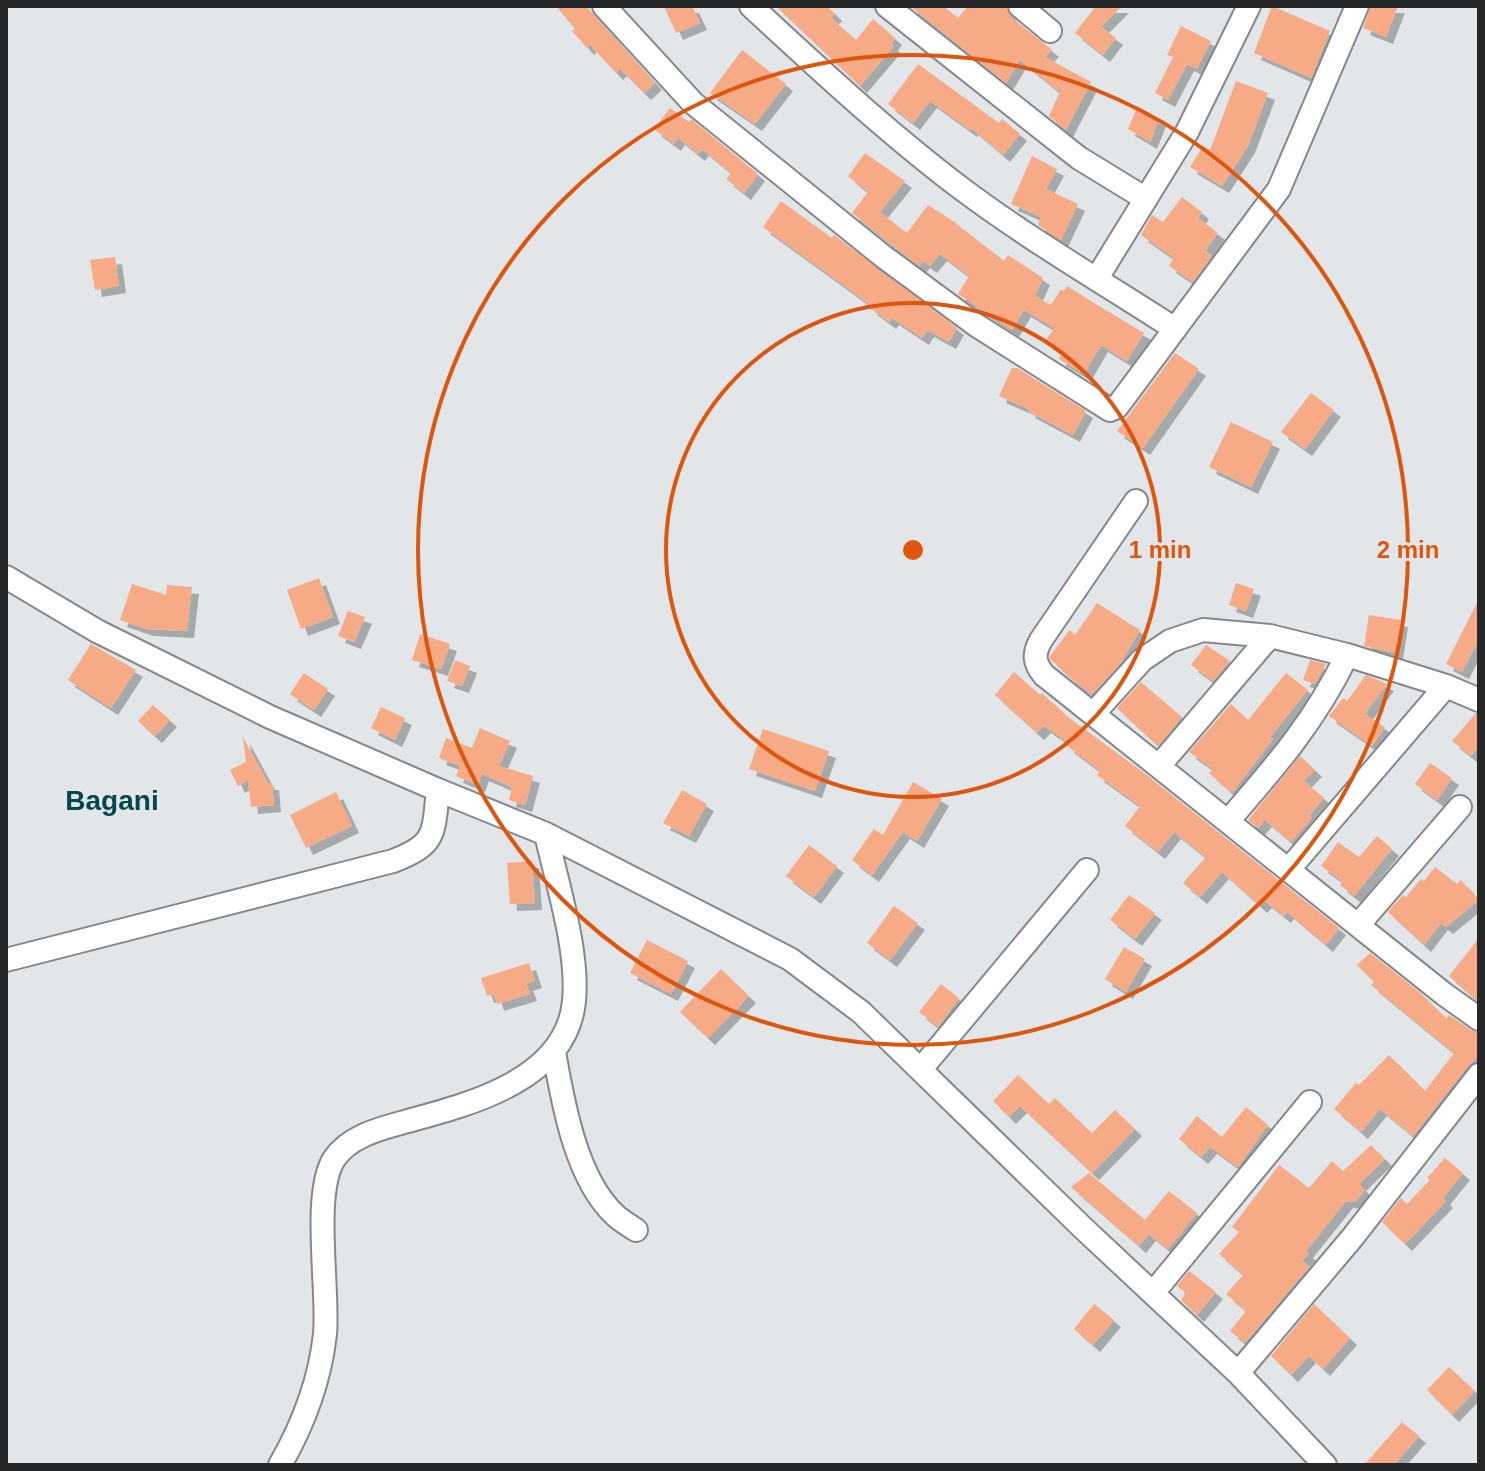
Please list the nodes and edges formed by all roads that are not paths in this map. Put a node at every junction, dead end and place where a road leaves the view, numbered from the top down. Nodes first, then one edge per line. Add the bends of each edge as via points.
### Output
1 (604, 6) edge
2 (751, 6) edge
3 (887, 6) edge
4 (1020, 6) edge
5 (1249, 6) edge
6 (1357, 6) edge
7 (1050, 31) dead end
8 (1146, 199) junction
9 (1097, 278) junction
10 (1175, 329) junction
11 (1136, 501) dead end
12 (6, 577) edge
13 (1270, 636) junction
14 (1347, 655) junction
15 (1446, 686) junction
16 (1479, 700) edge
17 (1093, 714) junction
18 (1159, 766) junction
19 (438, 790) junction
20 (1460, 807) dead end
21 (1228, 821) junction
22 (546, 834) junction
23 (1289, 869) junction
24 (1087, 870) dead end
25 (1359, 924) junction
26 (6, 960) edge
27 (1479, 1019) edge
28 (554, 1052) junction
29 (921, 1069) junction
30 (1479, 1075) edge
31 (1310, 1102) dead end
32 (636, 1230) dead end
33 (1153, 1293) junction
34 (1238, 1373) junction
35 (280, 1465) edge
36 (1325, 1465) edge

1 - 10 street via 693,103 860,238 976,325 1107,409 1117,407
2 - 9 street via 856,103 962,189
3 - 8 street via 1079,158
4 - 7 street
5 - 8 street via 1187,132
6 - 10 street via 1279,189
8 - 9 street
9 - 10 street
11 - 17 street via 1036,648 1044,675
12 - 19 street via 97,631 257,710
13 - 14 street
13 - 17 street via 1203,630 1170,641 1142,660
13 - 18 street
14 - 15 street
14 - 21 street via 1295,744
15 - 16 street
15 - 23 street
17 - 18 street
18 - 21 street
19 - 22 street
19 - 26 street via 432,835 426,844 393,861
20 - 25 street
21 - 23 street
22 - 28 street via 574,972 568,1029
22 - 29 street via 790,959 834,990
23 - 25 street
24 - 29 street
25 - 27 street
28 - 32 street via 564,1106 587,1174 615,1214
28 - 35 street via 496,1092 365,1135 333,1160 324,1203 325,1331 320,1366 307,1409
29 - 33 street
30 - 34 street
31 - 33 street
33 - 34 street
34 - 36 street

